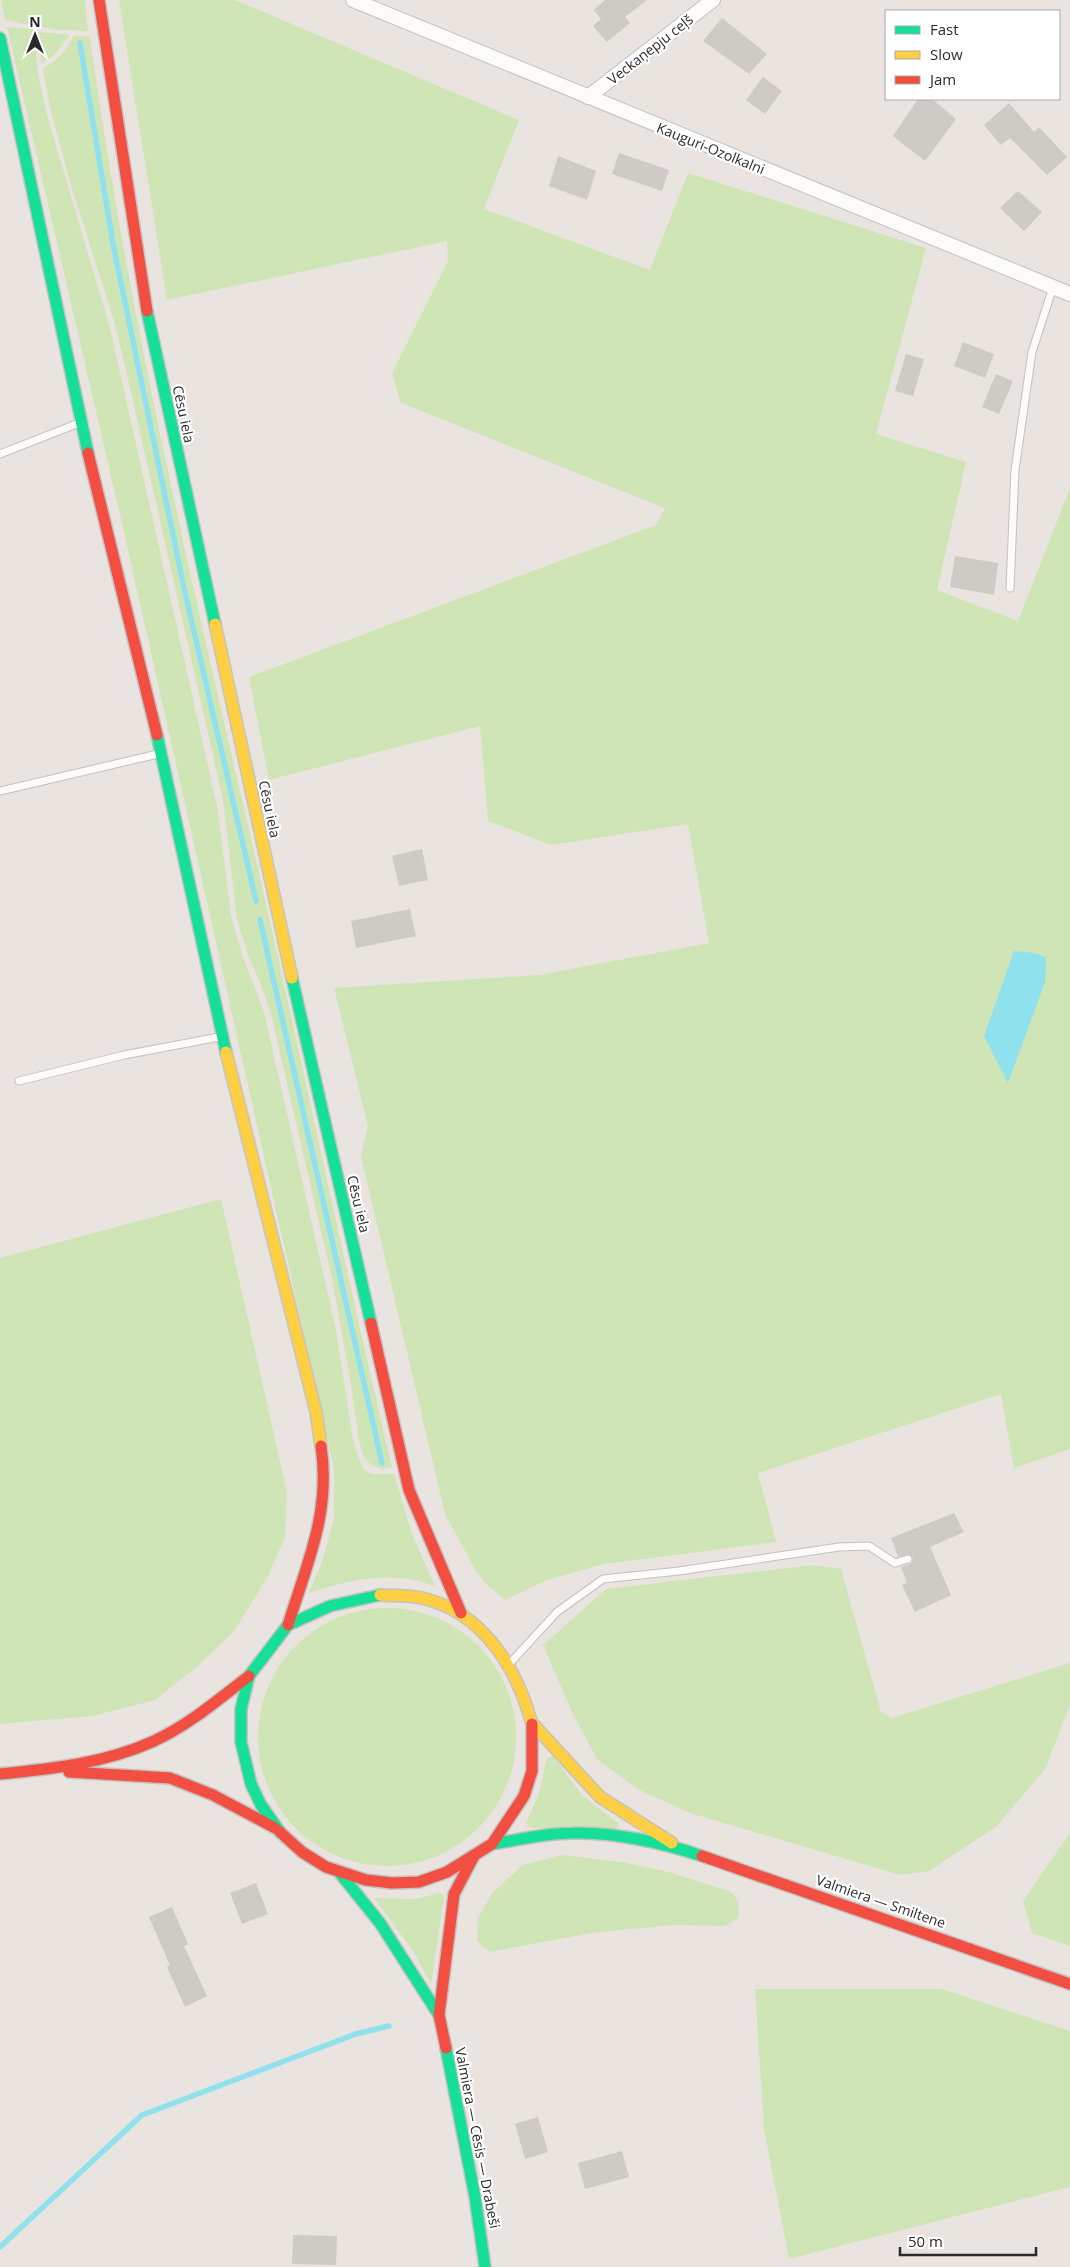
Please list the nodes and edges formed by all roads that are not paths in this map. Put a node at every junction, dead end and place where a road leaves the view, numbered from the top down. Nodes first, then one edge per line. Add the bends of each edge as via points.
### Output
1 (99, 0) edge
2 (353, 0) edge
3 (713, 0) edge
4 (0, 38) edge
5 (588, 98) junction
6 (1053, 287) junction
7 (1070, 294) edge
8 (81, 422) junction
9 (0, 454) edge
10 (1010, 588) dead end
11 (161, 753) junction
12 (0, 790) edge
13 (222, 1036) junction
14 (18, 1081) dead end
15 (908, 1560) dead end
16 (461, 1613) junction
17 (288, 1625) junction
18 (509, 1664) junction
19 (249, 1676) junction
20 (532, 1723) junction
21 (43, 1770) junction
22 (0, 1774) edge
23 (275, 1828) junction
24 (492, 1844) junction
25 (682, 1849) junction
26 (475, 1855) junction
27 (339, 1872) junction
28 (1070, 1984) edge
29 (439, 2015) junction
30 (485, 2267) edge

1 - 16 main road, Cēsu iela via 142,287 276,908 409,1490
2 - 5 street, Kauguri-Ozolkalni
3 - 5 street, Veckaņepju ceļš
4 - 8 main road
5 - 6 street, Kauguri-Ozolkalni
6 - 7 street, Kauguri-Ozolkalni
6 - 10 lane via 1032,352 1016,460
8 - 9 lane
8 - 11 main road
11 - 12 lane
11 - 13 main road
13 - 14 lane via 124,1055
13 - 17 main road via 316,1412 323,1458 323,1504 317,1534
15 - 18 lane via 895,1563 869,1546 839,1547 603,1579 557,1612
16 - 17 main road via 422,1598 380,1595 330,1606
16 - 18 main road via 486,1634
17 - 19 main road
18 - 20 main road
19 - 21 main road via 198,1715 154,1741 116,1754
19 - 23 main road via 241,1709 241,1742 251,1784
20 - 24 main road via 532,1771 524,1796
20 - 25 main road, Valmiera — Smiltene via 600,1797
21 - 22 main road
21 - 23 main road via 170,1778
23 - 27 main road via 302,1852
24 - 25 main road, Valmiera — Smiltene via 571,1833 602,1834
24 - 26 main road
25 - 28 main road, Valmiera — Smiltene
26 - 27 main road via 447,1872 419,1882 366,1880
26 - 29 main road via 454,1894
27 - 29 main road via 389,1934
29 - 30 main road, Valmiera — Cēsis — Drabeši via 475,2198

